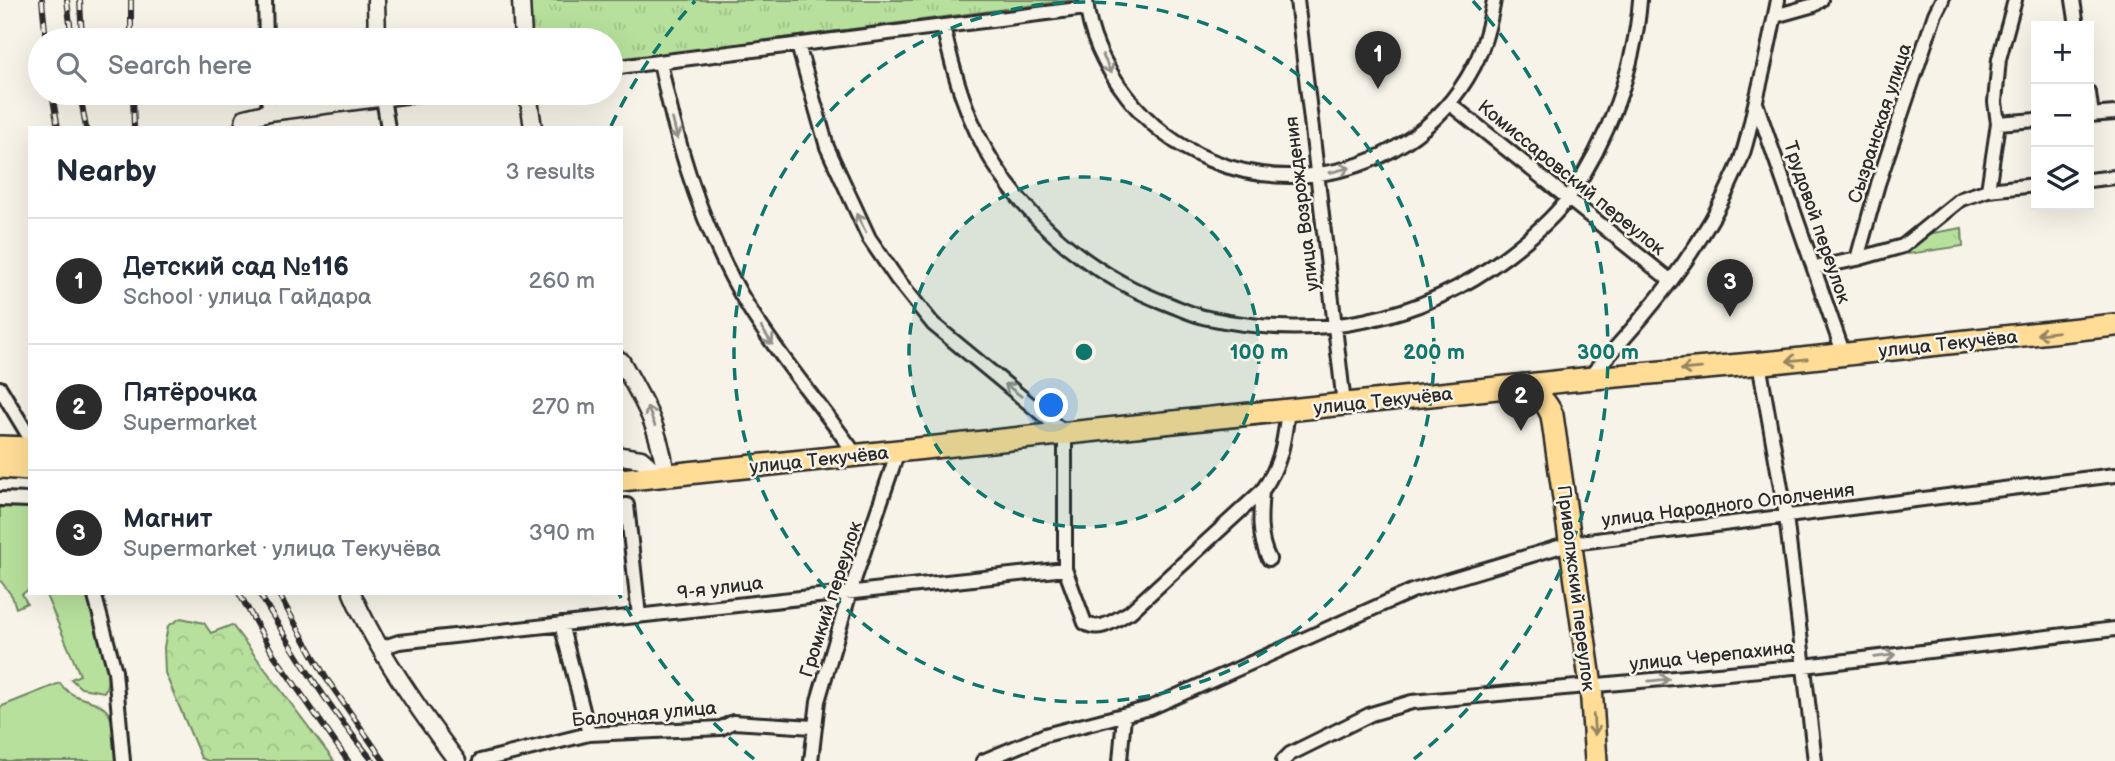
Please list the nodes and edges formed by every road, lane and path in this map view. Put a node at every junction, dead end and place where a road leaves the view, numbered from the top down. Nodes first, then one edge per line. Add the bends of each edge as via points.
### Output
1 (265, 0) edge
2 (376, 0) edge
3 (520, 0) edge
4 (1297, 0) edge
5 (1494, 0) edge
6 (1640, 0) edge
7 (1778, 0) edge
8 (1821, 0) edge
9 (1942, 0) edge
10 (2015, 0) edge
11 (2073, 0) edge
12 (1086, 4) edge
13 (1775, 16) junction
14 (2076, 21) edge
15 (943, 26) junction
16 (266, 28) edge
17 (377, 28) edge
18 (522, 28) edge
19 (798, 45) junction
20 (660, 62) junction
21 (623, 67) edge
22 (1449, 103) junction
23 (1756, 103) junction
24 (269, 105) edge
25 (316, 105) edge
26 (384, 105) edge
27 (530, 105) edge
28 (269, 112) junction
29 (2115, 113) edge
30 (2094, 115) edge
31 (2031, 120) edge
32 (244, 123) edge
33 (1998, 123) junction
34 (387, 126) edge
35 (533, 126) edge
36 (1316, 176) junction
37 (2115, 177) edge
38 (2094, 179) edge
39 (2031, 186) edge
40 (1988, 190) junction
41 (1568, 198) junction
42 (1857, 260) junction
43 (1814, 268) junction
44 (1671, 281) junction
45 (2115, 325) edge
46 (1334, 327) junction
47 (1844, 355) junction
48 (1759, 363) junction
49 (623, 364) edge
50 (1585, 378) junction
51 (1523, 385) junction
52 (0, 388) edge
53 (1343, 404) junction
54 (1288, 410) junction
55 (1552, 415) junction
56 (1065, 433) junction
57 (28, 435) edge
58 (0, 447) edge
59 (28, 449) edge
60 (898, 451) junction
61 (856, 455) junction
62 (623, 457) edge
63 (0, 467) edge
64 (28, 468) edge
65 (654, 469) junction
66 (2115, 475) edge
67 (623, 477) edge
68 (1262, 491) junction
69 (0, 499) edge
70 (28, 500) edge
71 (624, 505) edge
72 (1786, 516) junction
73 (1572, 543) junction
74 (1269, 559) dead end
75 (1065, 569) junction
76 (850, 592) junction
77 (95, 595) edge
78 (353, 595) edge
79 (639, 616) junction
80 (561, 624) junction
81 (2115, 629) edge
82 (381, 648) junction
83 (1804, 666) junction
84 (1591, 686) junction
85 (1124, 716) junction
86 (813, 727) junction
87 (589, 734) junction
88 (123, 761) edge
89 (457, 761) edge
90 (480, 761) edge
91 (811, 761) edge
92 (983, 761) edge
93 (1120, 761) edge
94 (1283, 761) edge
95 (1596, 761) edge
96 (1815, 761) edge

1 - 16 street
2 - 17 street
3 - 18 street
4 - 36 street, улица Возрождения
5 - 22 street via 1489,29 1474,66
6 - 41 street via 1615,109
7 - 13 street
8 - 13 street
9 - 42 street, Сызранская улица via 1878,184
10 - 33 street via 1998,59
11 - 14 street
12 - 15 street
12 -> 36 street via 1097,46 1114,79 1138,111 1169,138 1210,161 1246,172
13 - 23 street
15 - 19 street
15 - 46 street via 971,122 995,165 1030,212 1075,254 1136,292 1206,318 1283,329
19 - 20 street
56 -> 19 street via 933,324 890,269 869,238 827,147
20 - 21 street
20 -> 61 street via 691,182 727,268 775,348
36 -> 22 street via 1378,158 1415,135
22 - 41 street, Комиссаровский переулок
23 - 43 street, Трудовой переулок
23 - 44 street via 1737,170
24 - 28 street
25 - 28 street
26 - 34 street
27 - 35 street
28 - 32 street
29 - 30 street
31 - 33 street
33 - 40 street
36 - 46 street, улица Возрождения
37 - 38 street
39 - 40 street
40 - 42 street via 1961,199 1903,246
41 - 44 street, Комиссаровский переулок
41 - 46 street via 1530,239 1482,275 1432,301
42 - 43 street
43 - 47 street, Трудовой переулок
44 - 50 street via 1629,334
45 -> 47 main road, улица Текучёва
46 - 53 street, улица Возрождения
47 -> 48 main road, улица Текучёва
48 -> 50 main road, улица Текучёва
48 - 72 street
65 -> 49 street via 651,413
50 - 51 main road, улица Текучёва
50 - 55 main road via 1562,395
51 - 53 main road, улица Текучёва
51 - 55 main road via 1538,394
52 - 57 street
53 - 54 main road, улица Текучёва
54 - 56 main road, улица Текучёва
54 - 68 street via 1282,456
55 - 73 main road, Приволжский переулок
56 - 60 main road, улица Текучёва
56 - 75 street
58 - 59 main road
60 - 61 main road, улица Текучёва
60 - 76 street, Громкий переулок
61 - 65 main road, улица Текучёва
62 - 65 street, улица Текучёва
63 - 64 main road
65 - 67 main road
66 - 72 street, улица Народного Ополчения
68 - 74 street via 1261,532
68 - 75 street via 1130,612 1104,626 1085,623
69 - 70 street
71 - 79 street
72 - 73 street, улица Народного Ополчения
72 - 83 street
73 - 84 main road, Приволжский переулок
73 - 85 street, улица Народного Ополчения via 1412,592
75 - 76 street, 9-я улица
76 - 79 street, 9-я улица
76 - 86 street, Громкий переулок
77 - 88 street via 115,671
78 - 82 street
79 - 80 street, 9-я улица
80 - 82 street, 9-я улица via 399,642
80 - 87 street
83 -> 81 street, улица Черепахина
82 - 89 street
84 -> 83 street, улица Черепахина
83 - 96 street
84 - 94 street, улица Черепахина via 1412,702 1371,714
84 -> 95 main road, Приволжский переулок
85 - 92 street via 1045,735
85 - 93 street
86 - 87 street, Балочная улица via 733,722 721,727
86 - 91 street, Громкий переулок
87 - 90 street, Балочная улица

